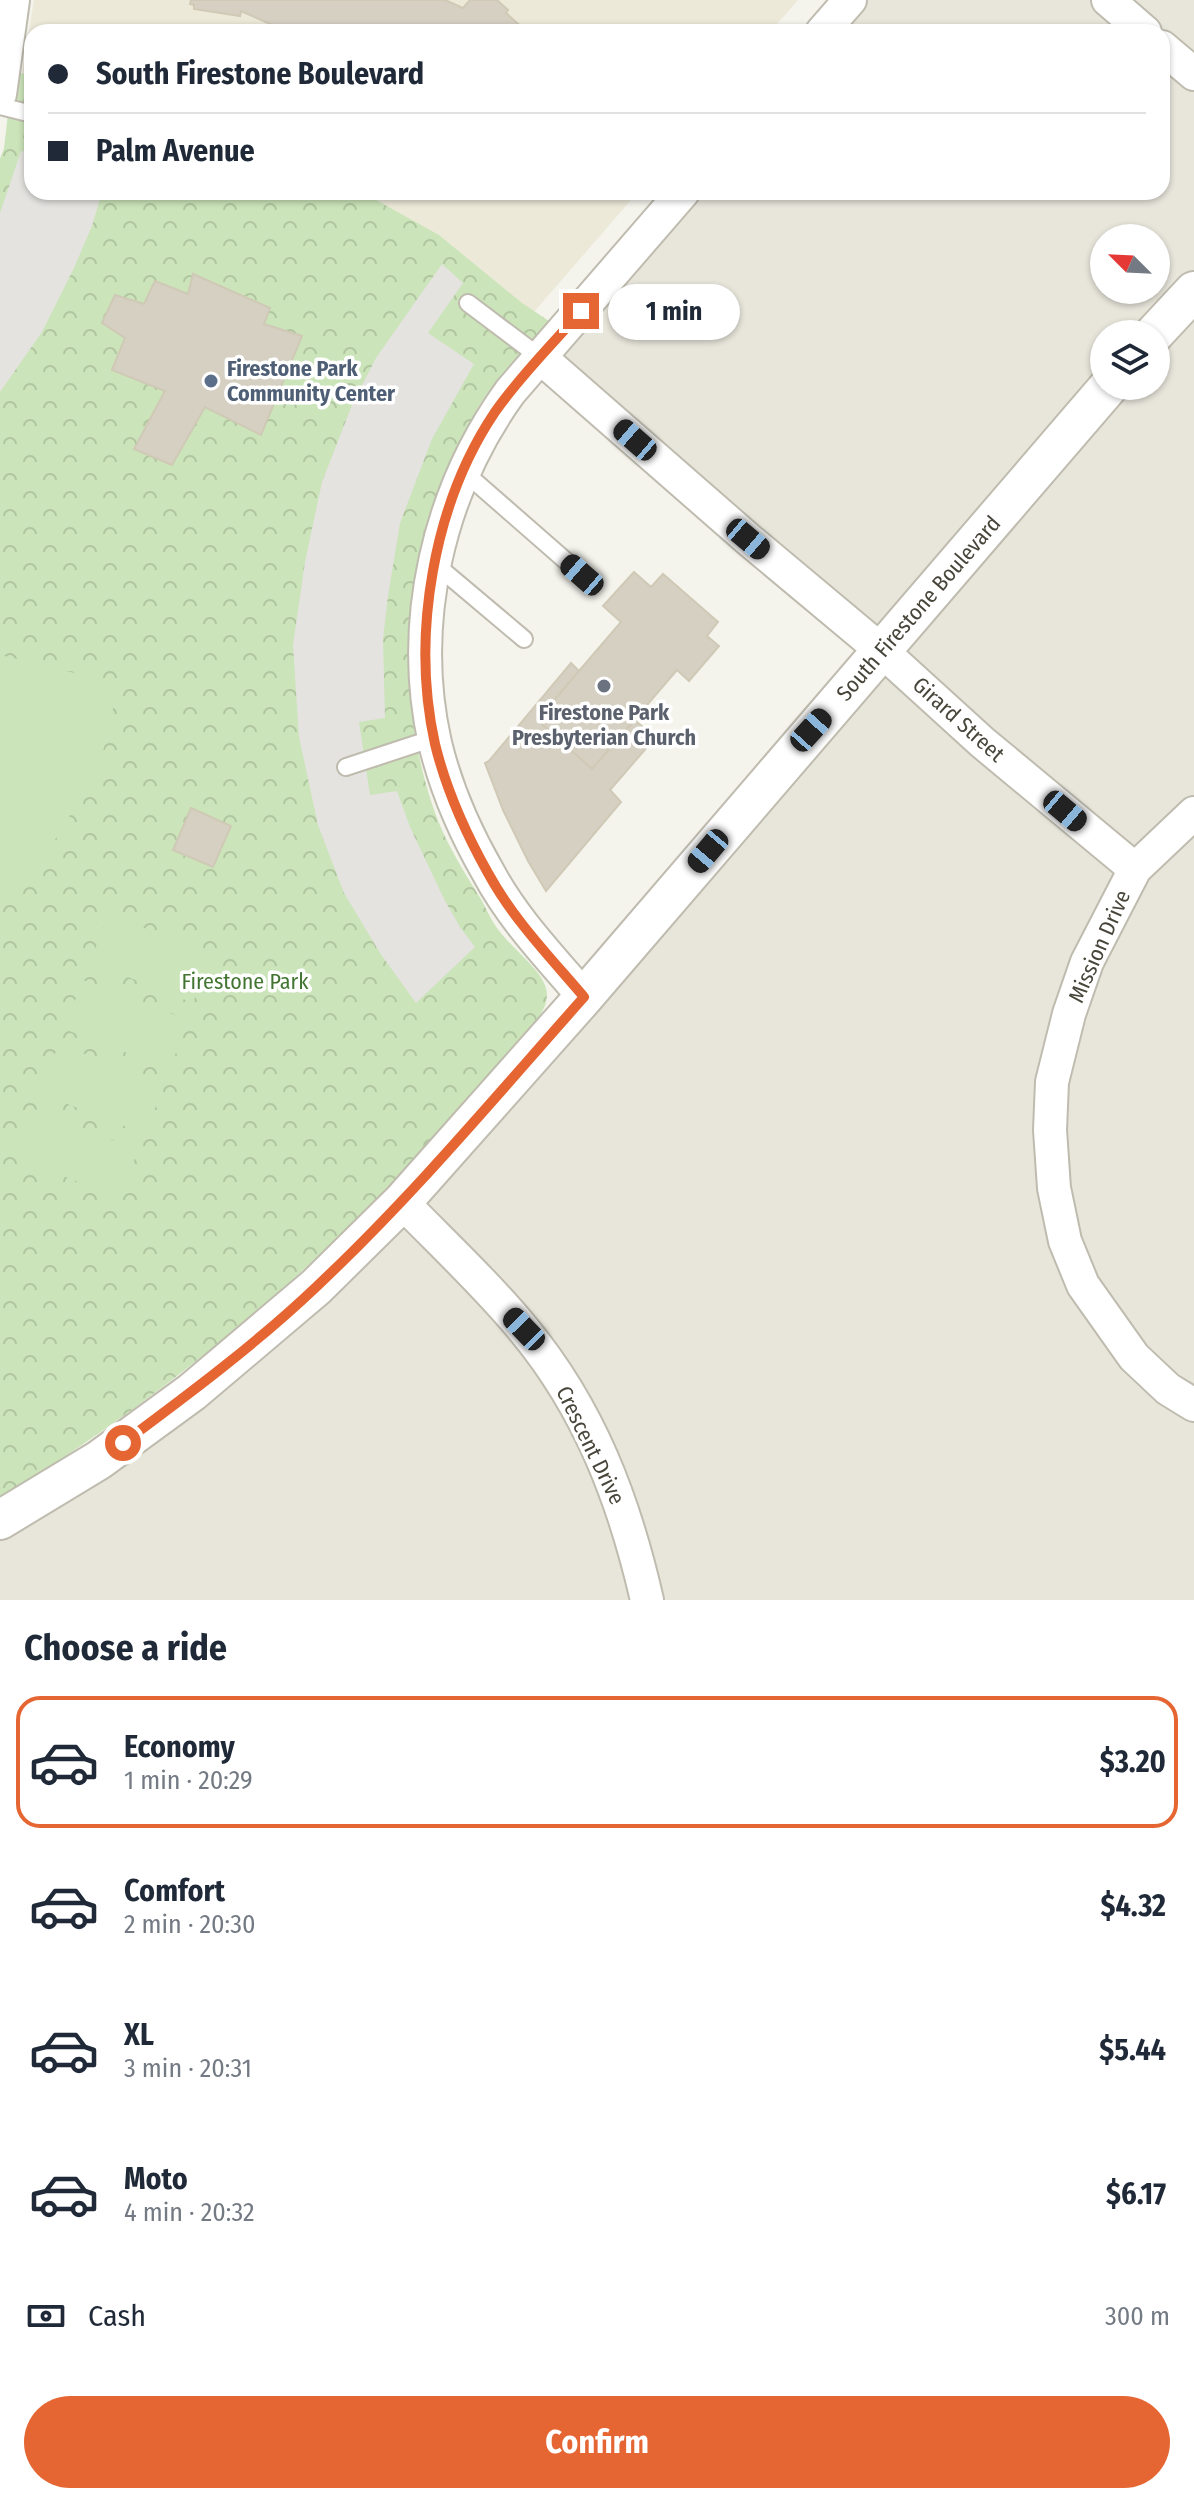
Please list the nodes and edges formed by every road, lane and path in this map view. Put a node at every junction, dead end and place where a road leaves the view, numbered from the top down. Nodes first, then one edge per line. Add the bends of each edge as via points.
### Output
1 (13, 0) edge
2 (850, 0) edge
3 (1108, 0) edge
4 (829, 24) edge
5 (1136, 24) edge
6 (1170, 54) edge
7 (1194, 74) edge
8 (0, 94) edge
9 (0, 106) edge
10 (24, 112) edge
11 (676, 200) edge
12 (1194, 291) edge
13 (468, 303) dead end
14 (1167, 320) edge
15 (541, 358) junction
16 (1097, 400) edge
17 (463, 471) junction
18 (435, 564) junction
19 (582, 575) dead end
20 (524, 639) dead end
21 (882, 651) junction
22 (434, 738) junction
23 (346, 767) dead end
24 (1194, 813) edge
25 (1135, 869) junction
26 (584, 997) junction
27 (402, 1202) junction
28 (1194, 1405) edge
29 (0, 1520) edge
30 (647, 1600) edge

1 - 8 street
2 - 4 street
3 - 5 street
6 - 7 street
9 - 10 lane
11 - 15 street
12 - 14 street
13 - 15 lane
15 - 17 street via 493,415
15 - 21 street, Girard Street
16 - 21 street, South Firestone Boulevard
17 - 18 street via 440,533
17 - 19 lane
18 - 20 lane
18 - 22 street via 426,635
21 - 25 street, Girard Street
21 - 26 street, South Firestone Boulevard
22 - 23 lane
22 - 26 street via 460,819 489,874 518,920
24 - 25 street
25 - 28 street, Mission Drive via 1087,962 1069,1014 1052,1082 1054,1188 1065,1241 1083,1285 1134,1357
26 - 27 street, South Firestone Boulevard
27 - 29 street, South Firestone Boulevard via 316,1287 192,1392 99,1460
27 - 30 street, Crescent Drive via 524,1329 573,1399 614,1485

